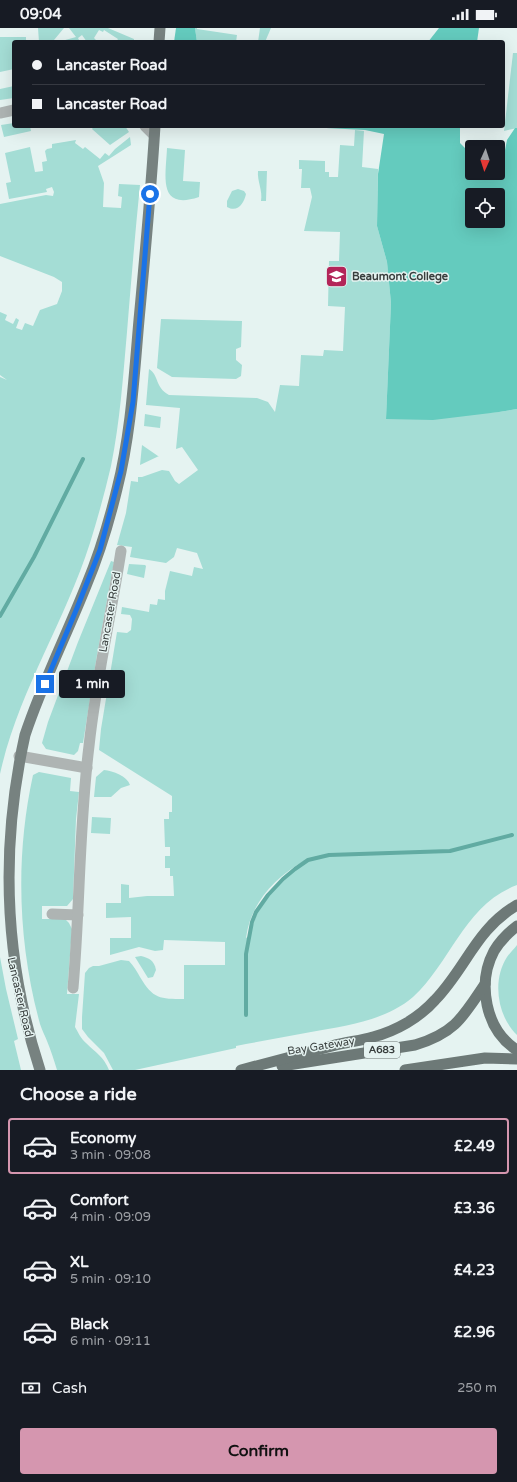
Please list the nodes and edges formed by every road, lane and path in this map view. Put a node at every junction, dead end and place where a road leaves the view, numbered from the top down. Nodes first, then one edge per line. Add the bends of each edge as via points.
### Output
1 (160, 28) edge
2 (159, 40) edge
3 (12, 110) edge
4 (0, 113) edge
5 (154, 130) edge
6 (121, 551) dead end
7 (19, 756) junction
8 (87, 768) junction
9 (517, 904) edge
10 (52, 914) dead end
11 (78, 915) junction
12 (517, 926) edge
13 (485, 984) junction
14 (73, 988) dead end
15 (517, 1050) edge
16 (517, 1059) edge
17 (40, 1070) edge
18 (241, 1070) edge
19 (254, 1070) edge
20 (405, 1070) edge

1 - 2 main road
3 - 4 street
5 - 7 main road, Lancaster Road via 133,402 121,471 100,550 42,690
6 - 8 street, Lancaster Road via 88,746
7 - 8 street
7 - 17 main road, Lancaster Road via 5,836 5,905 16,983
8 - 11 street, Lancaster Road
9 - 18 highway via 489,926 450,984 418,1016 396,1029 374,1037
10 - 11 street
11 - 14 street, Lancaster Road
12 - 13 highway via 494,950
13 - 15 highway via 487,1007 496,1028
13 - 19 highway, Bay Gateway / A683 via 458,1021 431,1040 415,1045
16 - 20 highway, A683 via 485,1058

